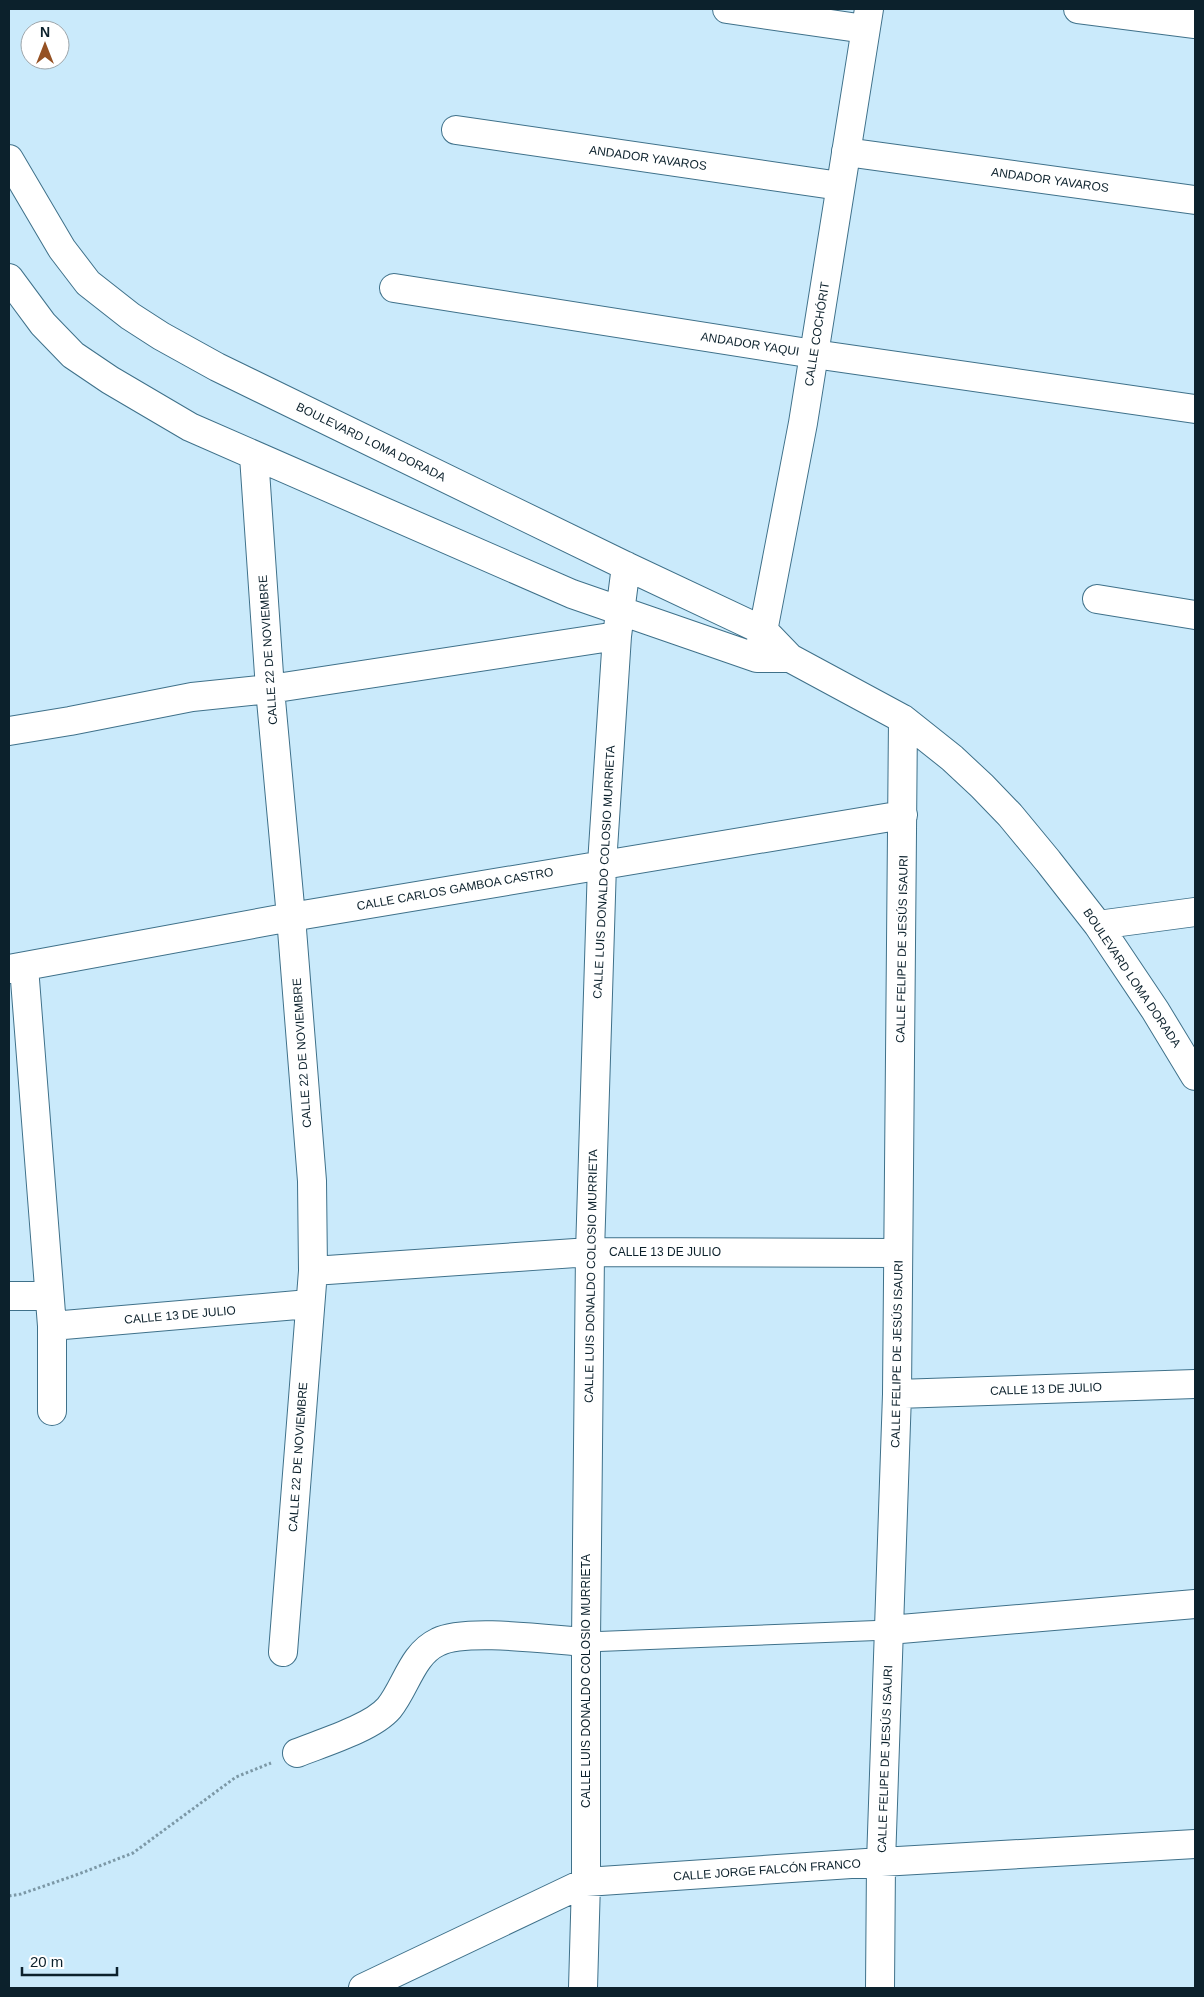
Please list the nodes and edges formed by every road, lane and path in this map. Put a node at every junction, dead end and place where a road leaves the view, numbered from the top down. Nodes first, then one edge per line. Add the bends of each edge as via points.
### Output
1 (726, 9) edge
2 (1078, 9) edge
3 (867, 19) edge
4 (1195, 24) edge
5 (456, 130) dead end
6 (846, 152) junction
7 (9, 159) edge
8 (840, 186) junction
9 (1195, 200) edge
10 (9, 278) edge
11 (394, 288) dead end
12 (814, 354) junction
13 (1195, 409) edge
14 (254, 456) junction
15 (626, 566) junction
16 (1097, 598) dead end
17 (1195, 615) edge
18 (618, 624) junction
19 (764, 631) junction
20 (757, 658) junction
21 (790, 658) junction
22 (270, 689) junction
23 (903, 719) junction
24 (9, 731) edge
25 (903, 815) junction
26 (602, 864) junction
27 (1195, 912) edge
28 (292, 916) junction
29 (1098, 925) junction
30 (16, 968) edge
31 (1195, 1076) edge
32 (590, 1252) junction
33 (898, 1253) junction
34 (313, 1271) junction
35 (9, 1296) edge
36 (49, 1296) junction
37 (309, 1304) junction
38 (52, 1326) junction
39 (1195, 1384) edge
40 (897, 1394) junction
41 (52, 1411) dead end
42 (1195, 1604) edge
43 (889, 1630) junction
44 (586, 1642) junction
45 (283, 1652) dead end
46 (297, 1754) joint
47 (1195, 1844) edge
48 (881, 1862) junction
49 (586, 1882) junction
50 (9, 1896) edge
51 (363, 1988) edge
52 (583, 1988) edge
53 (880, 1988) edge

1 - 3 street
2 - 4 street
3 - 6 street, CALLE COCHÓRIT
5 - 8 street, ANDADOR YAVAROS
6 - 8 street, CALLE COCHÓRIT
6 - 9 street, ANDADOR YAVAROS
7 - 15 street, BOULEVARD LOMA DORADA via 62,249 88,283 130,316 218,367
8 - 12 street, CALLE COCHÓRIT
10 - 14 street, BOULEVARD LOMA DORADA via 43,324 73,355 190,427
11 - 12 street, ANDADOR YAQUI
12 - 13 street, ANDADOR YAQUI
12 - 19 street, CALLE COCHÓRIT
14 - 18 street, BOULEVARD LOMA DORADA via 563,590
14 - 22 street, CALLE 22 DE NOVIEMBRE
15 - 18 street, CALLE LUIS DONALDO COLOSIO MURRIETA
15 - 19 street, BOULEVARD LOMA DORADA
16 - 17 street
18 - 20 street, BOULEVARD LOMA DORADA
18 - 22 street
18 - 26 street, CALLE LUIS DONALDO COLOSIO MURRIETA
19 - 20 street, CALLE COCHÓRIT
19 - 21 street, BOULEVARD LOMA DORADA
20 - 21 street, BOULEVARD LOMA DORADA
21 - 23 street, BOULEVARD LOMA DORADA
22 - 24 street via 192,697
22 - 28 street, CALLE 22 DE NOVIEMBRE
23 - 25 street, CALLE FELIPE DE JESÚS ISAURI
23 - 29 street, BOULEVARD LOMA DORADA via 952,758 1010,815
25 - 26 street, CALLE CARLOS GAMBOA CASTRO
25 - 33 street, CALLE FELIPE DE JESÚS ISAURI
26 - 28 street, CALLE CARLOS GAMBOA CASTRO
26 - 32 street, CALLE LUIS DONALDO COLOSIO MURRIETA
27 - 29 street
28 - 30 street, CALLE CARLOS GAMBOA CASTRO
28 - 34 street, CALLE 22 DE NOVIEMBRE via 312,1181
29 - 31 street, BOULEVARD LOMA DORADA
30 - 36 street
32 - 33 street, CALLE 13 DE JULIO
32 - 34 street, CALLE 13 DE JULIO
32 - 44 street, CALLE LUIS DONALDO COLOSIO MURRIETA
33 - 40 street, CALLE FELIPE DE JESÚS ISAURI
34 - 37 street, CALLE 22 DE NOVIEMBRE
35 - 36 street
36 - 38 street
37 - 38 street, CALLE 13 DE JULIO
37 - 45 street, CALLE 22 DE NOVIEMBRE
38 - 41 street
39 - 40 street, CALLE 13 DE JULIO
40 - 43 street, CALLE FELIPE DE JESÚS ISAURI
42 - 43 street
43 - 44 lane
43 - 48 street, CALLE FELIPE DE JESÚS ISAURI
44 - 46 street via 476,1635 439,1641 417,1661 388,1709 348,1733
44 - 49 street, CALLE LUIS DONALDO COLOSIO MURRIETA
46 - 50 path via 236,1777 133,1853
47 - 48 street, CALLE JORGE FALCÓN FRANCO
48 - 49 street, CALLE JORGE FALCÓN FRANCO
48 - 53 street, CALLE FELIPE DE JESÚS ISAURI
49 - 51 street, CALLE JORGE FALCÓN FRANCO
49 - 52 street, CALLE LUIS DONALDO COLOSIO MURRIETA

